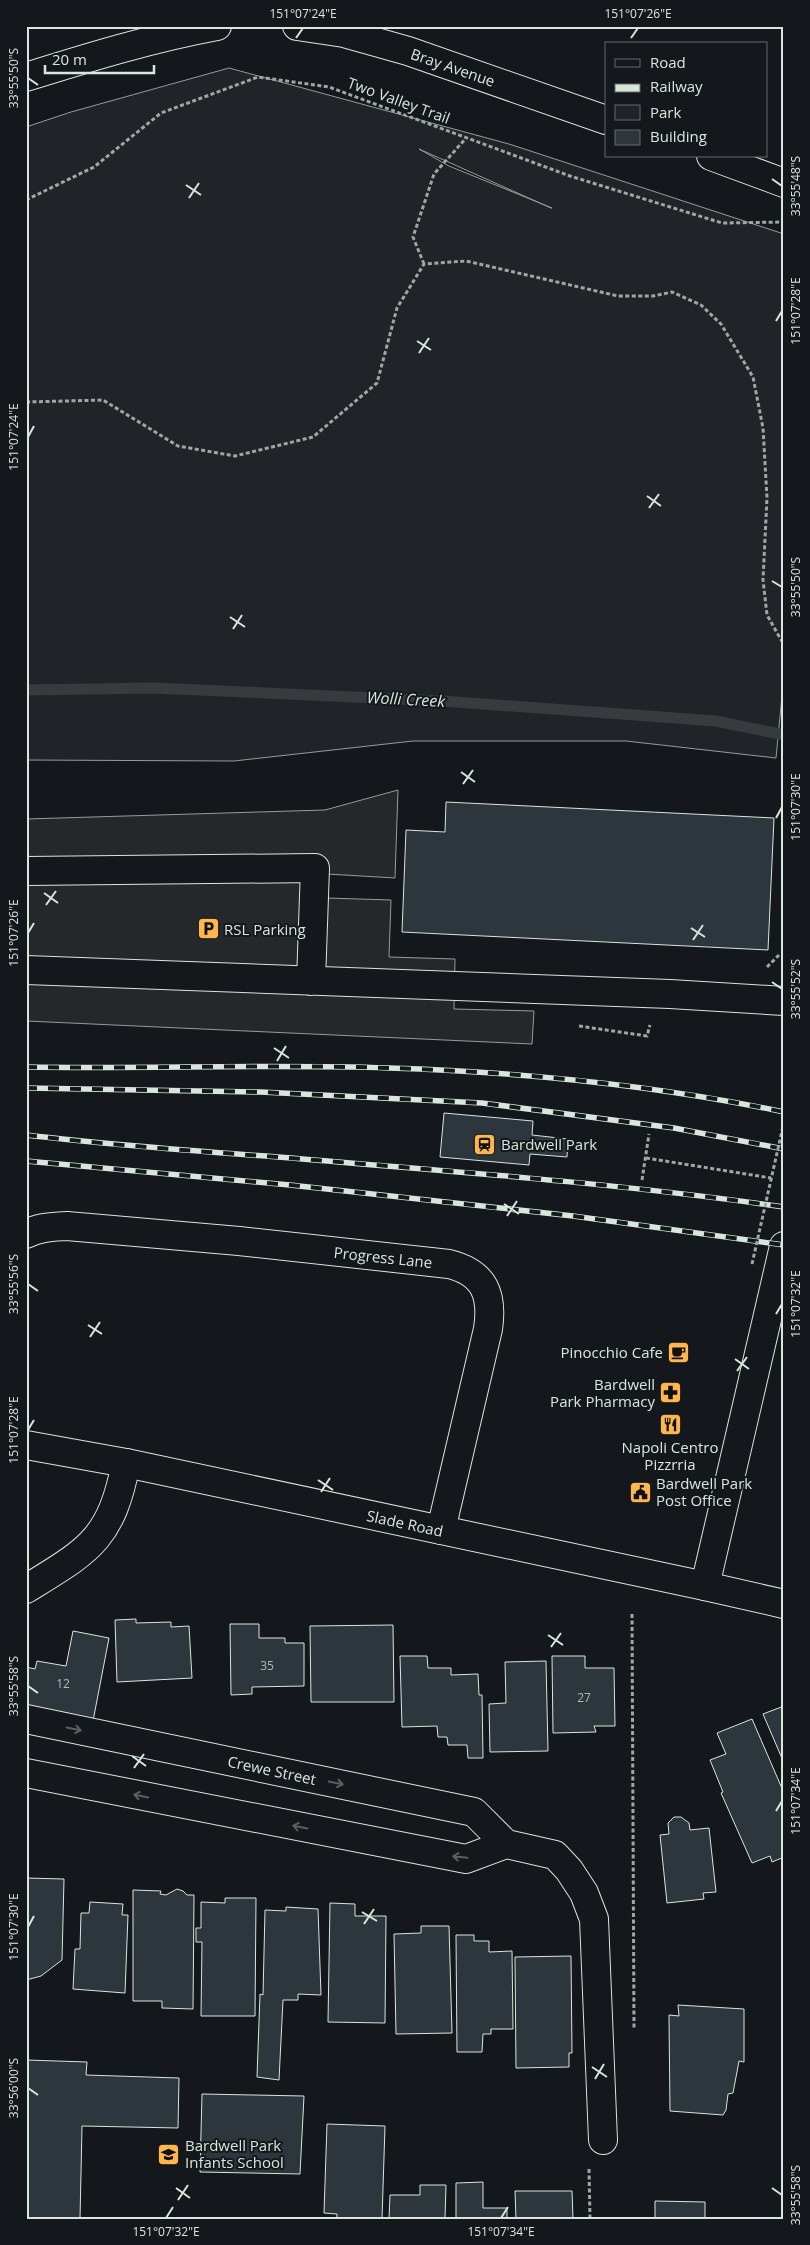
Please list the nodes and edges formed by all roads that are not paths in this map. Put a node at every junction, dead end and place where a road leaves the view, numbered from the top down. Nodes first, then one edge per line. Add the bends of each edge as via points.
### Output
1 (217, 26) edge
2 (297, 26) edge
3 (26, 77) edge
4 (605, 120) edge
5 (716, 158) edge
6 (784, 183) edge
7 (26, 871) edge
8 (26, 970) edge
9 (311, 981) junction
10 (784, 1001) edge
11 (26, 1234) edge
12 (781, 1258) edge
13 (26, 1445) edge
14 (126, 1463) junction
15 (441, 1530) junction
16 (705, 1586) junction
17 (26, 1590) edge
18 (784, 1604) edge
19 (26, 1719) edge
20 (26, 1773) edge
21 (506, 1844) junction
22 (603, 2140) dead end

1 - 3 street via 122,47
2 - 4 street, Bray Avenue via 344,33 408,51
5 - 6 street
7 - 9 street via 315,868
8 - 9 street
9 - 10 street
11 - 15 street, Progress Lane via 43,1228 67,1226 449,1264 472,1274 486,1291 491,1311
12 - 16 street
13 - 14 street, Slade Road
14 - 15 street, Slade Road
14 - 17 street via 114,1511 104,1529 76,1558
15 - 16 street, Slade Road
16 - 18 street, Slade Road
19 -> 21 street, Crewe Street via 474,1812
21 -> 20 street via 466,1859
21 - 22 street via 555,1855 584,1892 594,1919

